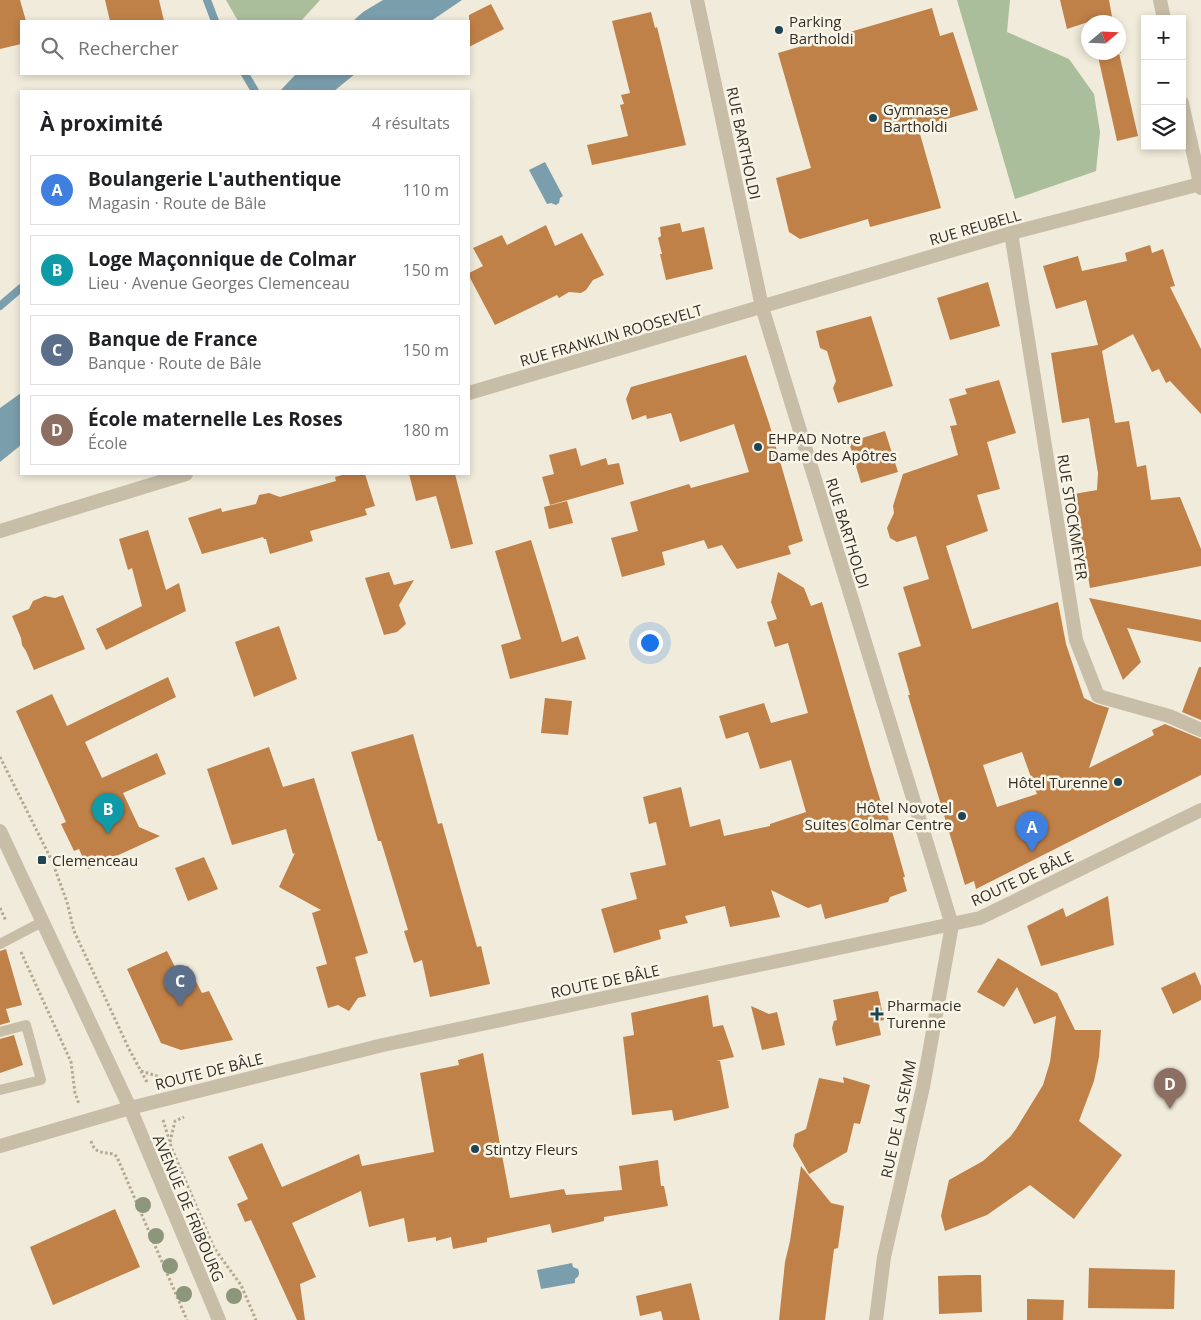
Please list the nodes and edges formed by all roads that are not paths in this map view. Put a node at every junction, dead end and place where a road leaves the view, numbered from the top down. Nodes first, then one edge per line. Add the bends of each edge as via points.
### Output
1 (697, 0) edge
2 (1160, 0) edge
3 (1163, 15) edge
4 (1182, 105) edge
5 (1200, 186) edge
6 (1011, 233) junction
7 (762, 307) junction
8 (470, 393) edge
9 (183, 475) edge
10 (0, 531) edge
11 (1201, 730) edge
12 (1201, 810) edge
13 (0, 831) edge
14 (42, 922) junction
15 (952, 925) junction
16 (0, 944) edge
17 (0, 1032) edge
18 (0, 1090) edge
19 (130, 1108) junction
20 (0, 1146) edge
21 (219, 1320) edge
22 (876, 1320) edge

1 - 7 street, RUE BARTHOLDI
2 - 3 street
4 - 5 street
5 - 6 street, RUE REUBELL
6 - 7 street, RUE REUBELL
6 - 11 street, RUE STOCKMEYER via 1076,640 1098,696 1169,716
7 - 8 street, RUE FRANKLIN ROOSEVELT
7 - 15 street, RUE BARTHOLDI
9 - 10 street
12 - 15 street, ROUTE DE BÂLE via 980,918
13 - 14 street, AVENUE DE FRIBOURG
14 - 16 lane
14 - 19 street, AVENUE DE FRIBOURG
15 - 19 street, ROUTE DE BÂLE via 383,1045
15 - 22 street, RUE DE LA SEMM via 923,1087 884,1257
17 - 18 lane via 26,1025 41,1080
19 - 20 street, ROUTE DE BÂLE
19 - 21 street, AVENUE DE FRIBOURG

